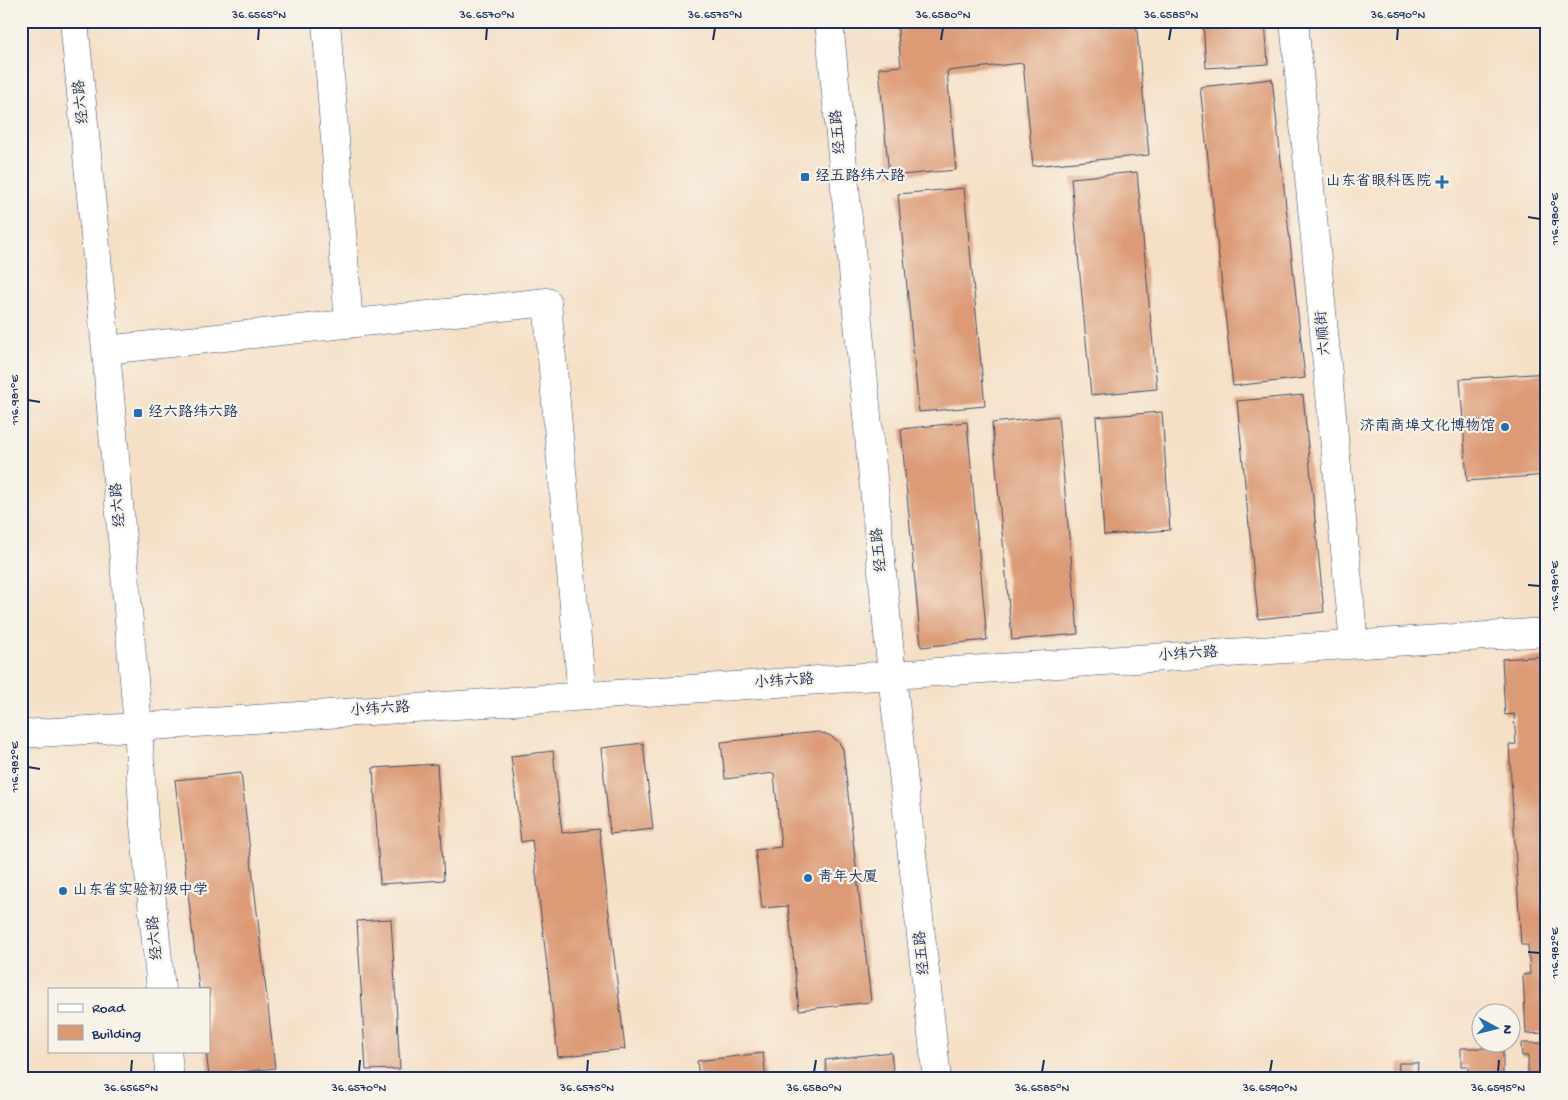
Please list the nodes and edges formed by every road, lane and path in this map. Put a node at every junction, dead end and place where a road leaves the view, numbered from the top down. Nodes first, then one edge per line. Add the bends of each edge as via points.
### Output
1 (74, 21) edge
2 (326, 21) edge
3 (829, 21) edge
4 (1294, 21) edge
5 (350, 324) junction
6 (106, 350) junction
7 (1547, 632) edge
8 (1354, 644) junction
9 (892, 675) junction
10 (582, 696) junction
11 (138, 728) junction
12 (21, 734) edge
13 (161, 988) edge
14 (167, 1052) edge
15 (170, 1079) edge
16 (937, 1079) edge

1 - 6 street, 经六路
2 - 5 street
3 - 9 street, 经五路
4 - 8 street, 六顺街
5 - 6 street
5 - 10 street via 547,302
6 - 11 street, 经六路
7 - 8 street, 小纬六路
8 - 9 street, 小纬六路
9 - 10 street, 小纬六路
9 - 16 street, 经五路
10 - 11 street, 小纬六路
11 - 12 street, 小纬六路
11 - 13 street, 经六路 via 144,826
14 - 15 street

